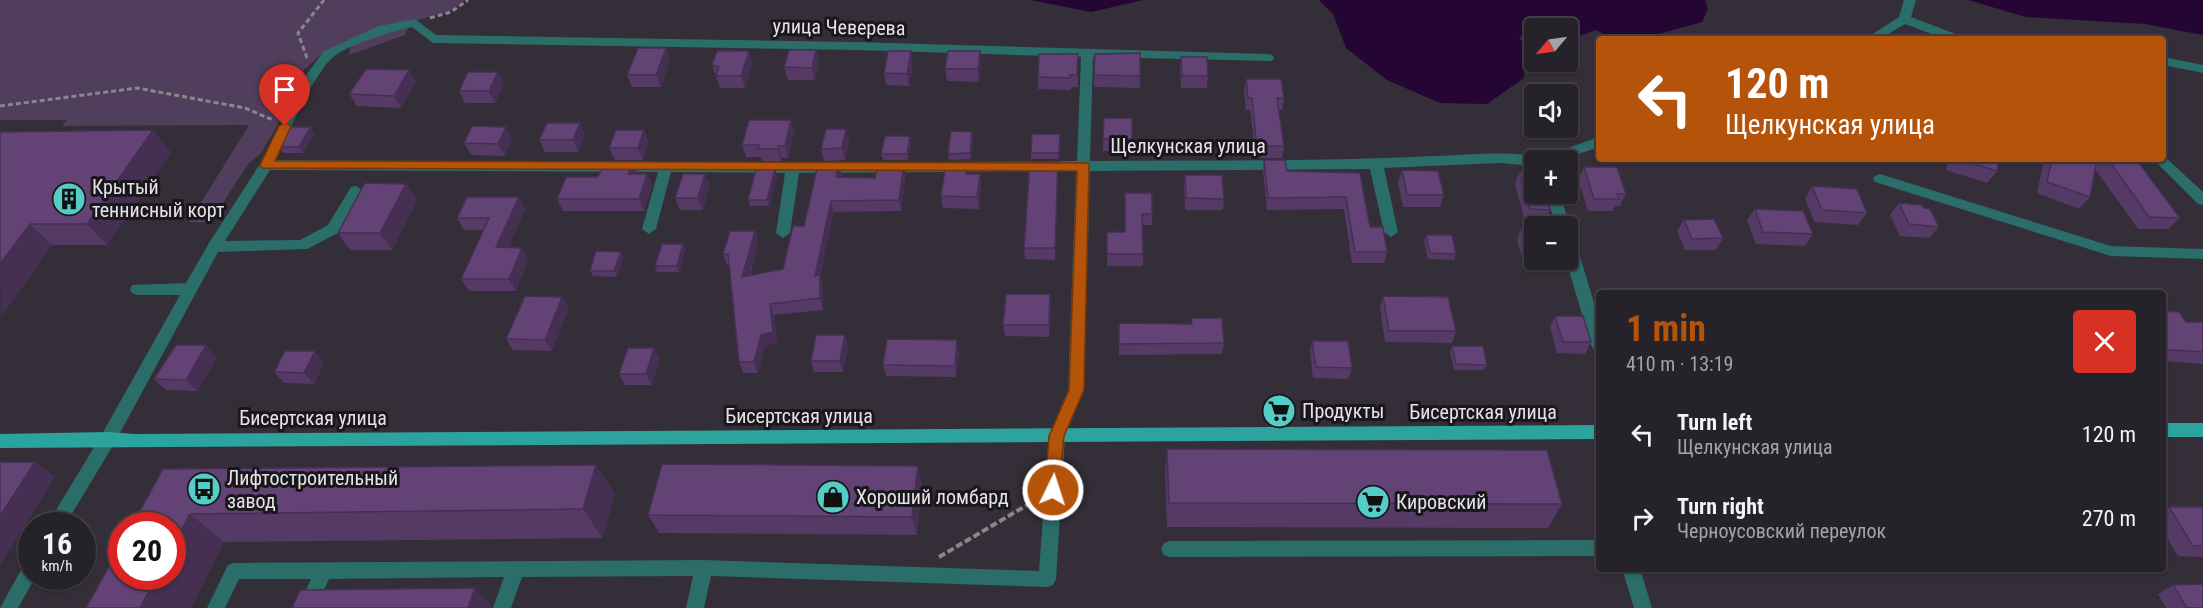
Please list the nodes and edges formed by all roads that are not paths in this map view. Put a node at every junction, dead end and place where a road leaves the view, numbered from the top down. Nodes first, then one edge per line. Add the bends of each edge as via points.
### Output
1 (1910, 0) edge
2 (1904, 19) junction
3 (1876, 36) edge
4 (1949, 36) edge
5 (1087, 53) junction
6 (1268, 58) dead end
7 (2166, 62) edge
8 (2203, 69) edge
9 (1596, 143) edge
10 (1576, 150) edge
11 (1524, 160) edge
12 (2163, 162) edge
13 (1376, 164) junction
14 (266, 165) junction
15 (1083, 166) junction
16 (666, 167) junction
17 (793, 168) junction
18 (1880, 179) dead end
19 (356, 191) dead end
20 (2203, 200) edge
21 (649, 229) dead end
22 (1391, 232) dead end
23 (783, 233) dead end
24 (214, 247) junction
25 (2203, 254) edge
26 (1577, 270) edge
27 (136, 289) dead end
28 (189, 289) junction
29 (1596, 335) edge
30 (2166, 430) edge
31 (2203, 430) edge
32 (1596, 433) edge
33 (1057, 436) junction
34 (108, 439) junction
35 (0, 441) edge
36 (64, 512) edge
37 (1596, 548) edge
38 (1170, 549) dead end
39 (704, 568) junction
40 (516, 569) junction
41 (324, 570) junction
42 (1632, 572) edge
43 (19, 590) edge
44 (8, 608) edge
45 (216, 608) edge
46 (307, 608) edge
47 (502, 608) edge
48 (695, 608) edge
49 (1643, 608) edge

1 - 2 street
2 - 3 street
2 - 4 street
5 - 6 street, улица Чеверева
5 - 14 street, улица Чеверева via 434,39 415,23 383,29 328,54 313,74
5 - 15 street
7 - 8 street
9 - 10 street
11 - 13 street, Щелкунская улица
12 - 20 street
13 - 15 street, Щелкунская улица
13 - 22 street
14 - 16 street, Щелкунская улица
14 - 24 street
15 - 17 street, Щелкунская улица
15 - 33 street via 1077,390
16 - 17 street, Щелкунская улица
16 - 21 street
17 - 23 street
18 - 25 street via 2111,251
19 - 24 street via 333,229 302,245
24 - 28 street
26 - 29 street
27 - 28 street
28 - 34 street
30 - 31 main road
32 - 33 main road, Бисертская улица
33 - 34 main road, Бисертская улица
33 - 39 street via 1047,579
34 - 35 main road, Бисертская улица
34 - 36 street
37 - 38 street
39 - 40 street
39 - 48 street
40 - 41 street
40 - 47 street
41 - 45 street via 234,572
41 - 46 street
42 - 49 street
43 - 44 street

